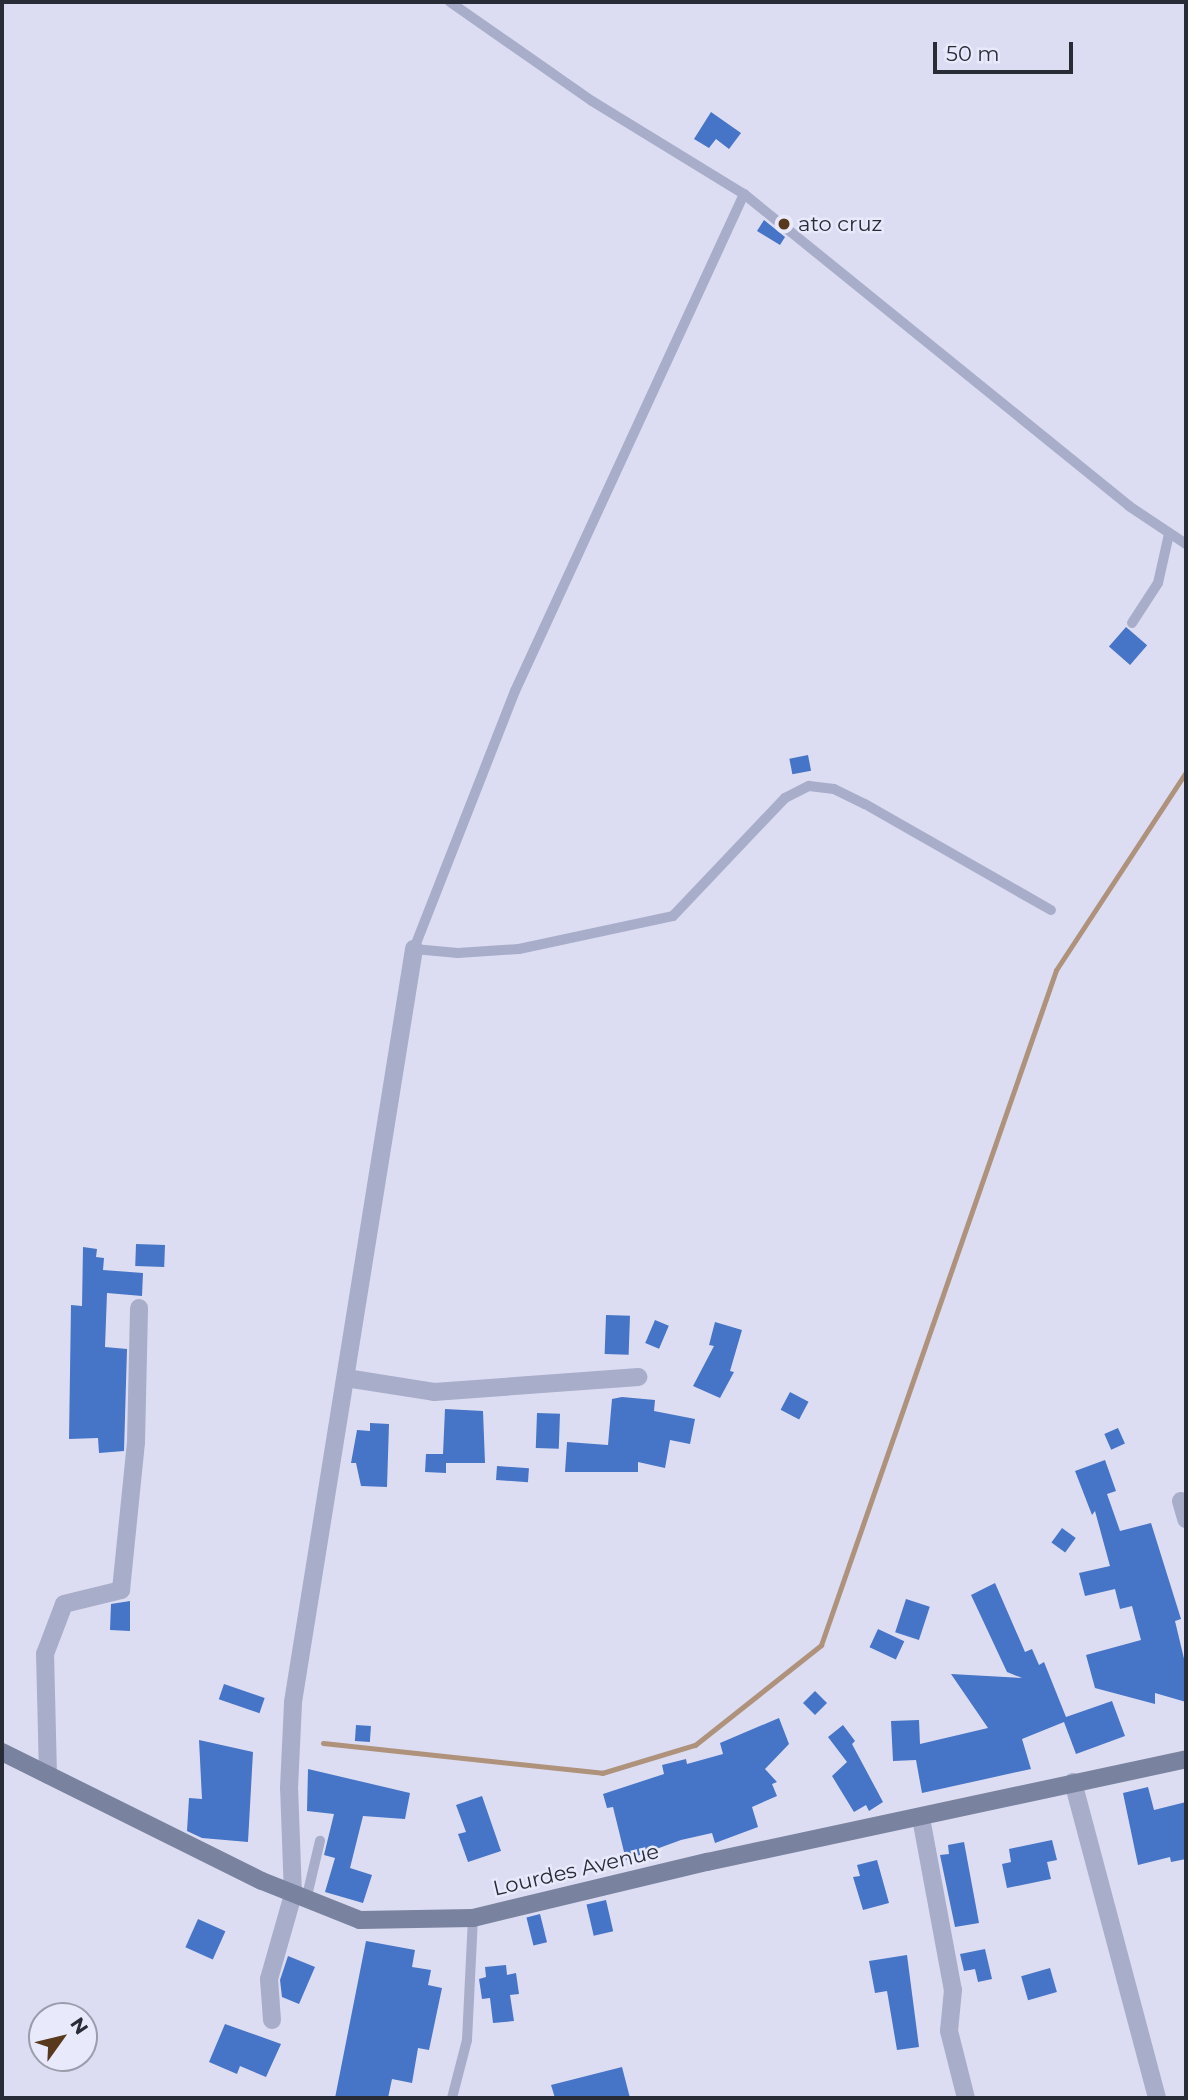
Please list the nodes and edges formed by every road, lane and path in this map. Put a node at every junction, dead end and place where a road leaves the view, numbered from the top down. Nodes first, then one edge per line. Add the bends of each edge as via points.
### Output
1 (450, 2) edge
2 (744, 194) junction
3 (1169, 534) junction
4 (1186, 544) edge
5 (1132, 623) dead end
6 (1051, 910) dead end
7 (414, 949) junction
8 (139, 1308) dead end
9 (638, 1377) dead end
10 (346, 1378) junction
11 (1181, 1501) dead end
12 (1186, 1519) edge
13 (2, 1752) edge
14 (1186, 1759) edge
15 (48, 1774) junction
16 (1073, 1782) junction
17 (921, 1818) junction
18 (320, 1841) dead end
19 (300, 1898) junction
20 (473, 1918) junction
21 (272, 2020) dead end
22 (452, 2098) edge
23 (966, 2098) edge
24 (1157, 2098) edge

1 - 2 lane via 592,101
2 - 3 lane
2 - 7 lane via 515,691
3 - 4 lane
3 - 5 lane via 1158,583
6 - 7 lane via 865,804 834,789 809,786 785,798 673,916 520,949 458,953
7 - 10 street
8 - 15 street via 136,1442 121,1590 64,1604 45,1654
9 - 10 street via 434,1392
10 - 19 street via 293,1702 289,1788
11 - 12 street
13 - 15 main road, Lourdes Avenue
14 - 16 main road, Lourdes Avenue
15 - 19 main road, Lourdes Avenue
16 - 17 main road, Lourdes Avenue
16 - 24 street
17 - 20 main road, Lourdes Avenue via 707,1862
17 - 23 street via 953,1990 949,2031
18 - 19 lane
19 - 20 main road, Lourdes Avenue via 360,1920
19 - 21 street via 269,1979
20 - 22 lane via 467,2040

